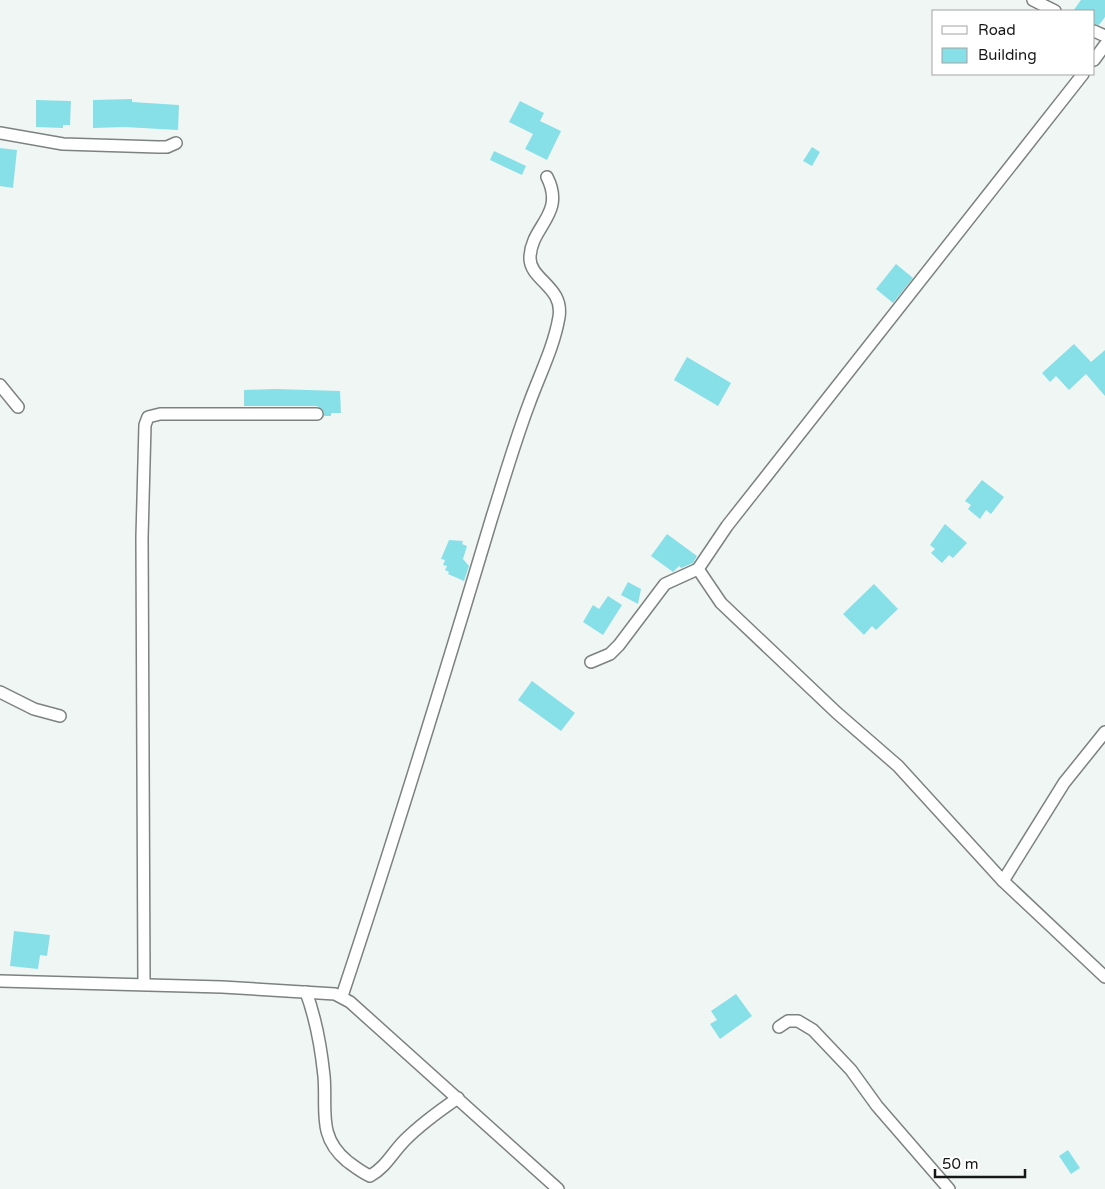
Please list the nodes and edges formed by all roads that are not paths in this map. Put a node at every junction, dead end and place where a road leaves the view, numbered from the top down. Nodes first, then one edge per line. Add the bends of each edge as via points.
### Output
1 (1033, 0) edge
2 (1053, 10) edge
3 (1105, 45) edge
4 (1095, 59) edge
5 (1082, 75) edge
6 (0, 133) edge
7 (176, 143) dead end
8 (547, 177) dead end
9 (0, 385) edge
10 (18, 407) dead end
11 (318, 414) dead end
12 (698, 569) junction
13 (591, 662) dead end
14 (0, 692) edge
15 (60, 716) dead end
16 (1105, 732) edge
17 (1003, 881) junction
18 (1105, 977) edge
19 (0, 981) edge
20 (144, 984) junction
21 (306, 992) junction
22 (342, 996) junction
23 (779, 1027) dead end
24 (458, 1098) junction
25 (558, 1189) edge
26 (949, 1189) edge

1 - 2 street
3 - 4 street
5 - 12 street via 733,518
6 - 7 street via 63,144 168,147
8 - 22 street via 554,197 530,255 530,263 554,292 559,302 559,316 521,425
9 - 10 street
11 - 20 street via 160,414 148,418 145,425 142,537
12 - 13 street via 664,584 619,645 610,654
12 - 17 street via 720,603 898,766
14 - 15 street
16 - 17 street via 1064,783
17 - 18 street
19 - 20 street
20 - 21 street
21 - 22 street
21 - 24 street via 318,1032 324,1077 324,1125 337,1153 361,1172 370,1176 381,1170 422,1124
22 - 24 street
23 - 26 street via 788,1020 798,1020 813,1030 851,1070 877,1106
24 - 25 street

